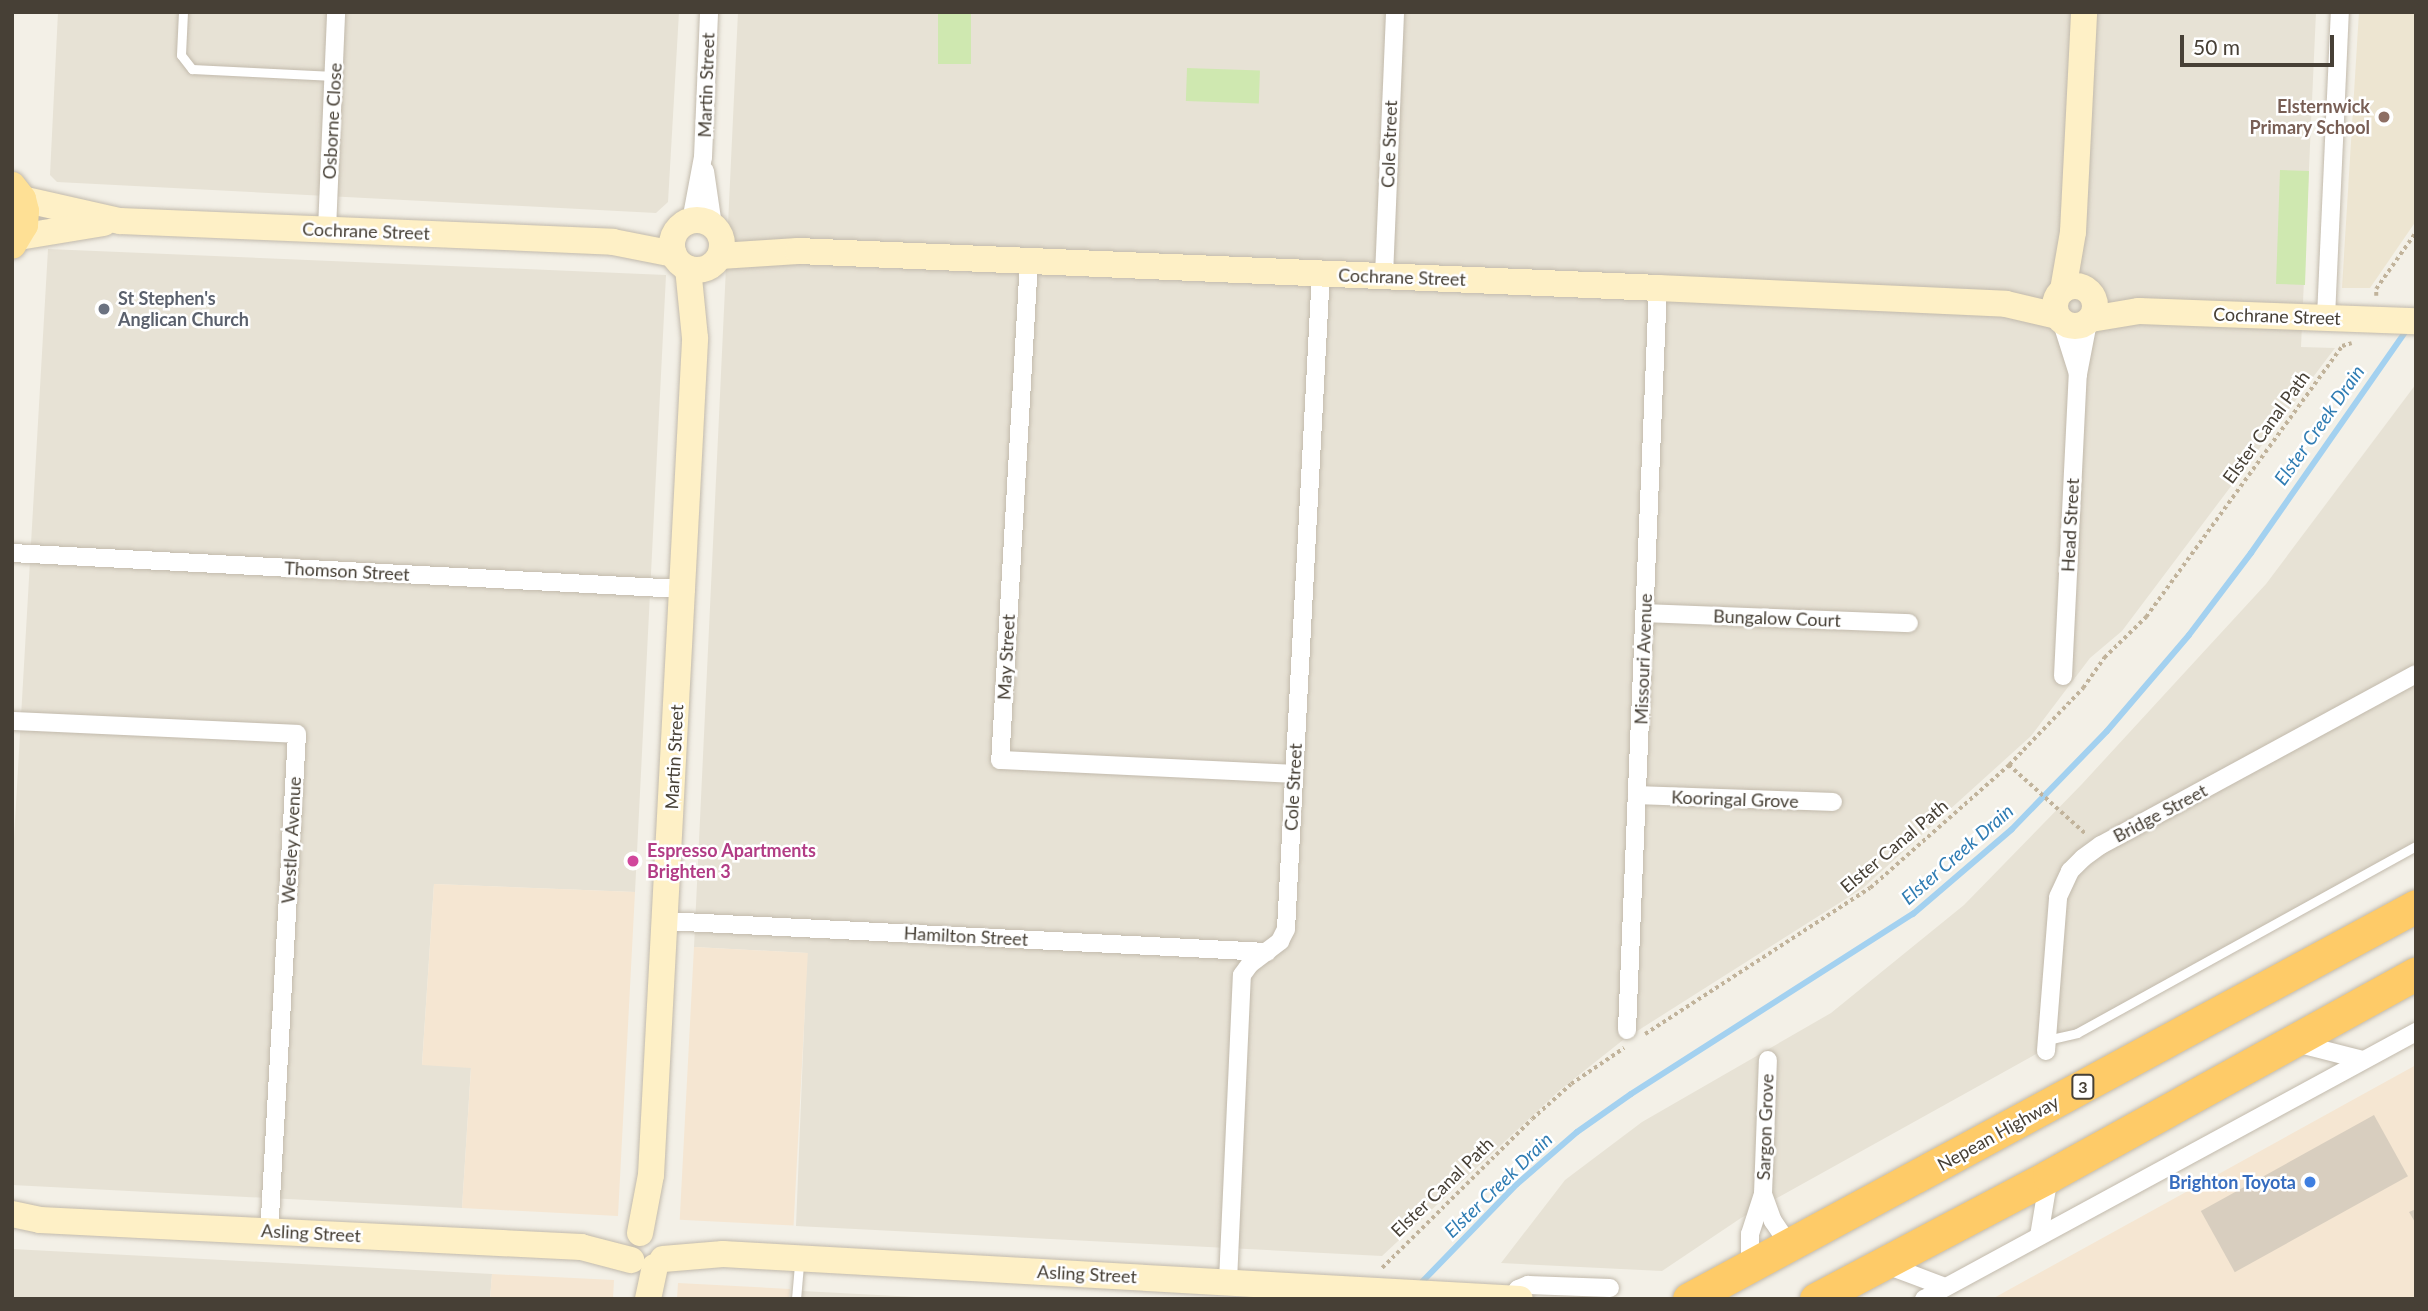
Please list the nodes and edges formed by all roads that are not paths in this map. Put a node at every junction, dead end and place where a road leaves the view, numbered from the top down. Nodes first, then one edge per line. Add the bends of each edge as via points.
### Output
1 (183, 12) edge
2 (336, 12) edge
3 (709, 12) edge
4 (1395, 12) edge
5 (2084, 12) edge
6 (2340, 12) edge
7 (334, 76) junction
8 (17, 192) edge
9 (120, 221) junction
10 (327, 230) junction
11 (16, 241) edge
12 (699, 245) junction
13 (1029, 261) junction
14 (1321, 273) junction
15 (1384, 276) junction
16 (1658, 288) junction
17 (2074, 306) junction
18 (2326, 317) junction
19 (2416, 321) edge
20 (2078, 374) junction
21 (12, 553) edge
22 (682, 589) junction
23 (1645, 612) junction
24 (1909, 623) dead end
25 (2416, 674) edge
26 (2063, 676) dead end
27 (12, 721) edge
28 (1293, 774) junction
29 (1637, 795) junction
30 (1833, 802) dead end
31 (2416, 846) edge
32 (2416, 906) edge
33 (665, 921) junction
34 (1267, 952) junction
35 (2416, 973) edge
36 (1627, 1030) dead end
37 (2416, 1032) edge
38 (2289, 1042) junction
39 (2047, 1046) joint
40 (1768, 1060) dead end
41 (2363, 1060) junction
42 (2049, 1176) junction
43 (1763, 1195) junction
44 (12, 1214) edge
45 (40, 1220) junction
46 (12, 1224) edge
47 (269, 1231) junction
48 (2039, 1236) junction
49 (1790, 1246) junction
50 (648, 1250) junction
51 (799, 1259) junction
52 (1884, 1264) junction
53 (1750, 1268) junction
54 (1228, 1281) junction
55 (1945, 1287) junction
56 (1610, 1288) dead end
57 (1706, 1295) edge
58 (1455, 1296) edge
59 (1514, 1298) edge
60 (642, 1299) edge
61 (648, 1299) edge
62 (796, 1299) edge
63 (1816, 1299) edge
64 (1924, 1299) edge

1 - 7 lane via 181,55 192,69
2 - 7 street, Osborne Close
3 - 12 street, Martin Street
4 - 15 street, Cole Street
5 - 17 street, Head Street via 2073,232
6 - 18 street
7 - 10 street, Osborne Close
8 - 9 street, Cochrane Street
8 - 11 main road via 26,211
9 - 10 street, Cochrane Street
9 - 11 street, Cochrane Street
10 - 12 street, Cochrane Street
12 - 13 street, Cochrane Street
12 - 22 street, Martin Street
13 - 14 street, Cochrane Street
13 - 28 street, May Street via 1000,760
14 - 15 street, Cochrane Street
14 - 28 street, Cole Street
15 - 16 street, Cochrane Street
16 - 17 street, Cochrane Street
16 - 23 street, Missouri Avenue
17 - 18 street, Cochrane Street
17 - 20 street, Head Street
17 - 20 street, Head Street
18 - 19 street, Cochrane Street
20 - 26 street, Head Street
21 - 22 street, Thomson Street
22 - 33 street, Martin Street
23 - 24 street, Bungalow Court
23 - 29 street, Missouri Avenue
25 - 39 street, Bridge Street via 2082,858 2058,897
27 - 47 street, Westley Avenue via 297,734
28 - 34 street, Cole Street via 1286,929
29 - 30 street, Kooringal Grove
29 - 36 street, Missouri Avenue
31 - 39 lane via 2075,1035
32 - 49 highway, Nepean Highway / 3
33 - 34 street, Hamilton Street
33 - 50 street, Martin Street
34 - 54 street, Cole Street via 1242,975
35 - 38 highway
37 - 41 street
38 - 41 street
38 - 42 highway
40 - 43 street, Sargon Grove
41 - 48 street
42 - 48 street
42 - 52 highway
43 - 49 street, Sargon Grove
43 - 53 street, Sargon Grove via 1750,1234
44 - 45 street, Asling Street
45 - 46 street, Asling Street
45 - 47 street, Asling Street
47 - 50 street, Asling Street
48 - 55 street
49 - 53 highway, Nepean Highway / 3
50 - 51 street, Asling Street
50 - 60 street, Martin Street
50 - 61 street, Martin Street
51 - 54 street, Asling Street
51 - 62 lane
52 - 55 street
52 - 63 highway
53 - 57 highway, Nepean Highway / 3
54 - 58 street, Asling Street
55 - 64 street
56 - 59 street, Asling Street via 1528,1285
58 - 59 street, Asling Street

